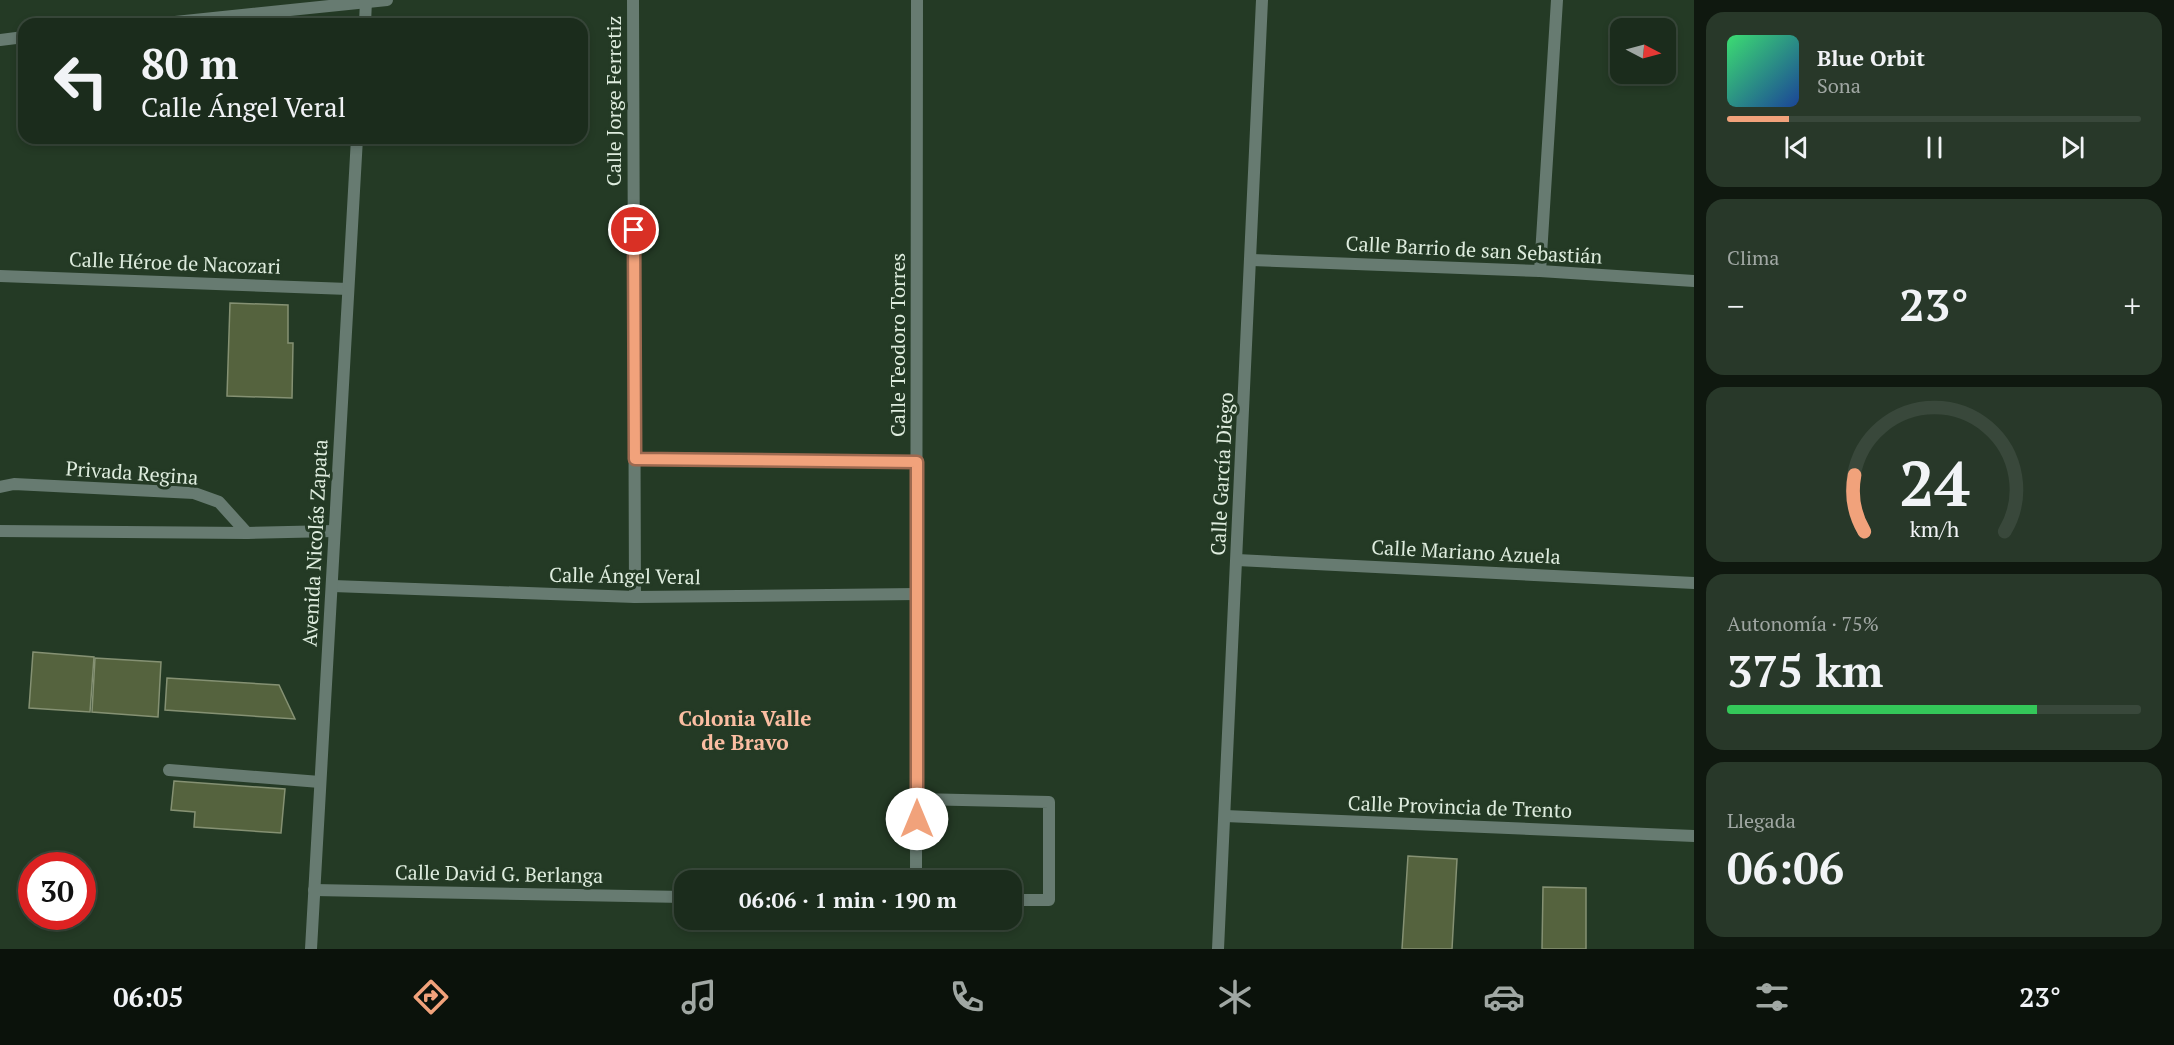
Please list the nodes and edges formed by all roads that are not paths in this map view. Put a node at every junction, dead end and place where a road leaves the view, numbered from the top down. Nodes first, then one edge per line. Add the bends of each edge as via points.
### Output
1 (387, 0) edge
2 (633, 0) edge
3 (917, 0) edge
4 (1262, 0) edge
5 (1557, 0) edge
6 (366, 1) edge
7 (211, 18) edge
8 (365, 18) edge
9 (18, 38) edge
10 (0, 40) edge
11 (357, 144) edge
12 (1252, 260) junction
13 (1540, 271) junction
14 (0, 276) edge
15 (1694, 281) edge
16 (348, 289) junction
17 (635, 459) junction
18 (917, 462) junction
19 (0, 487) edge
20 (0, 531) edge
21 (334, 531) junction
22 (247, 533) junction
23 (1237, 560) junction
24 (1694, 584) edge
25 (333, 586) junction
26 (917, 594) junction
27 (635, 597) junction
28 (169, 770) dead end
29 (320, 782) junction
30 (917, 799) junction
31 (1225, 816) junction
32 (1694, 836) edge
33 (916, 870) edge
34 (314, 890) junction
35 (674, 897) edge
36 (1022, 900) edge
37 (311, 949) edge
38 (1218, 949) edge

1 - 6 street
2 - 17 street, Calle Jorge Ferretiz
3 - 18 street, Calle Teodoro Torres
4 - 12 street, Calle García Diego
5 - 13 street
6 - 7 street
6 - 8 street
9 - 10 street
11 - 16 street, Avenida Nicolás Zapata
12 - 13 street, Calle Barrio de san Sebastián
12 - 23 street, Calle García Diego
13 - 15 street, Calle Barrio de san Sebastián
14 - 16 street, Calle Héroe de Nacozari
16 - 21 street, Avenida Nicolás Zapata
17 - 18 street
17 - 27 street, Calle Jorge Ferretiz
18 - 26 street, Calle Teodoro Torres
19 - 22 street, Privada Regina via 14,484 194,493 219,502
20 - 22 street
21 - 22 street
21 - 25 street, Avenida Nicolás Zapata
23 - 24 street, Calle Mariano Azuela
23 - 31 street, Calle García Diego
25 - 27 street, Calle Ángel Veral
25 - 29 street, Avenida Nicolás Zapata
26 - 27 street, Calle Ángel Veral
26 - 30 street, Calle Teodoro Torres
28 - 29 street
29 - 34 street, Avenida Nicolás Zapata
30 - 33 street, Calle Teodoro Torres
30 - 36 street via 1049,802 1049,900
31 - 32 street, Calle Provincia de Trento
31 - 38 street, Calle García Diego
34 - 35 street, Calle David G. Berlanga
34 - 37 street, Avenida Nicolás Zapata

